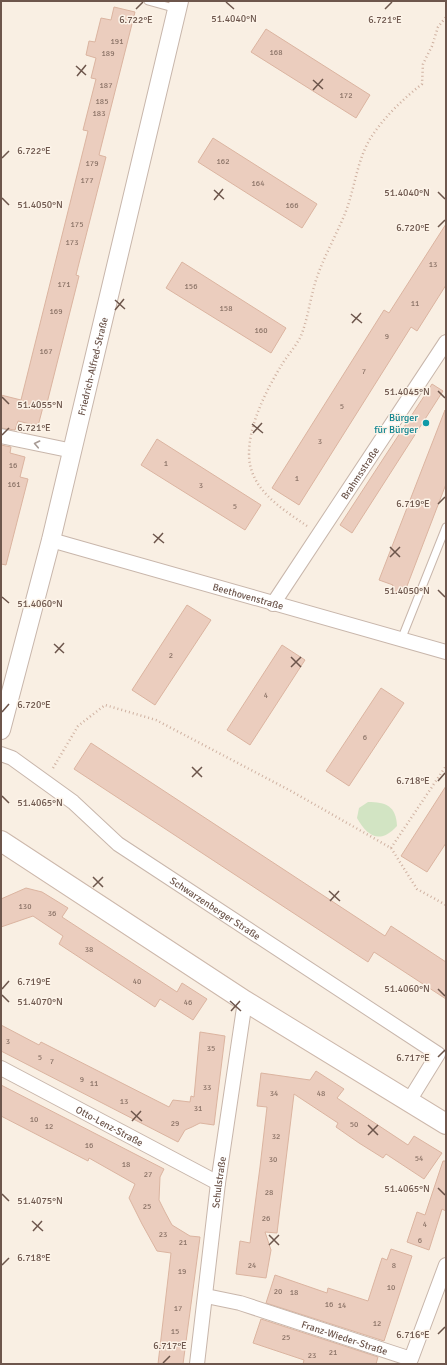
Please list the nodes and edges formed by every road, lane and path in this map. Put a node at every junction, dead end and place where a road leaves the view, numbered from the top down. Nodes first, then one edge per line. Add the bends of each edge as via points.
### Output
1 (148, 1) edge
2 (178, 5) edge
3 (446, 17) edge
4 (446, 342) edge
5 (1, 436) edge
6 (73, 451) junction
7 (446, 527) edge
8 (319, 534) junction
9 (51, 540) junction
10 (273, 604) junction
11 (401, 640) junction
12 (446, 652) edge
13 (1, 730) edge
14 (1, 754) edge
15 (446, 766) edge
16 (45, 781) junction
17 (1, 842) edge
18 (391, 848) junction
19 (446, 905) edge
20 (245, 1002) junction
21 (442, 1057) edge
22 (1, 1068) edge
23 (409, 1101) junction
24 (446, 1124) edge
25 (218, 1183) junction
26 (446, 1265) edge
27 (206, 1296) junction
28 (197, 1364) edge

1 - 2 lane
2 - 6 street, Friedrich-Alfred-Straße
3 - 8 path via 438,27 423,64 422,84 391,113 370,139 358,168 346,210 328,248 300,337 281,367 254,423 249,453 251,468 258,486 283,510
4 - 8 street, Brahmsstraße
6 -> 5 street
6 - 9 street, Friedrich-Alfred-Straße
7 - 11 lane
8 - 10 street, Brahmsstraße
9 - 10 street, Beethovenstraße
9 - 13 street, Friedrich-Alfred-Straße
10 - 11 street, Beethovenstraße
11 - 12 street, Beethovenstraße
14 - 16 street, Schwarzenberger Straße via 12,758
15 - 18 path
16 - 18 path via 78,726 105,705 156,720 291,791
16 - 21 street, Schwarzenberger Straße via 73,802 118,844
17 - 20 main road
18 - 19 path via 417,889
20 - 23 main road
20 - 25 street, Schulstraße
21 - 23 street, Schwarzenberger Straße
22 - 25 street, Otto-Lenz-Straße
23 - 24 main road
25 - 27 street, Schulstraße
26 - 27 street, Franz-Wieder-Straße via 411,1359 240,1303
27 - 28 street, Schulstraße

